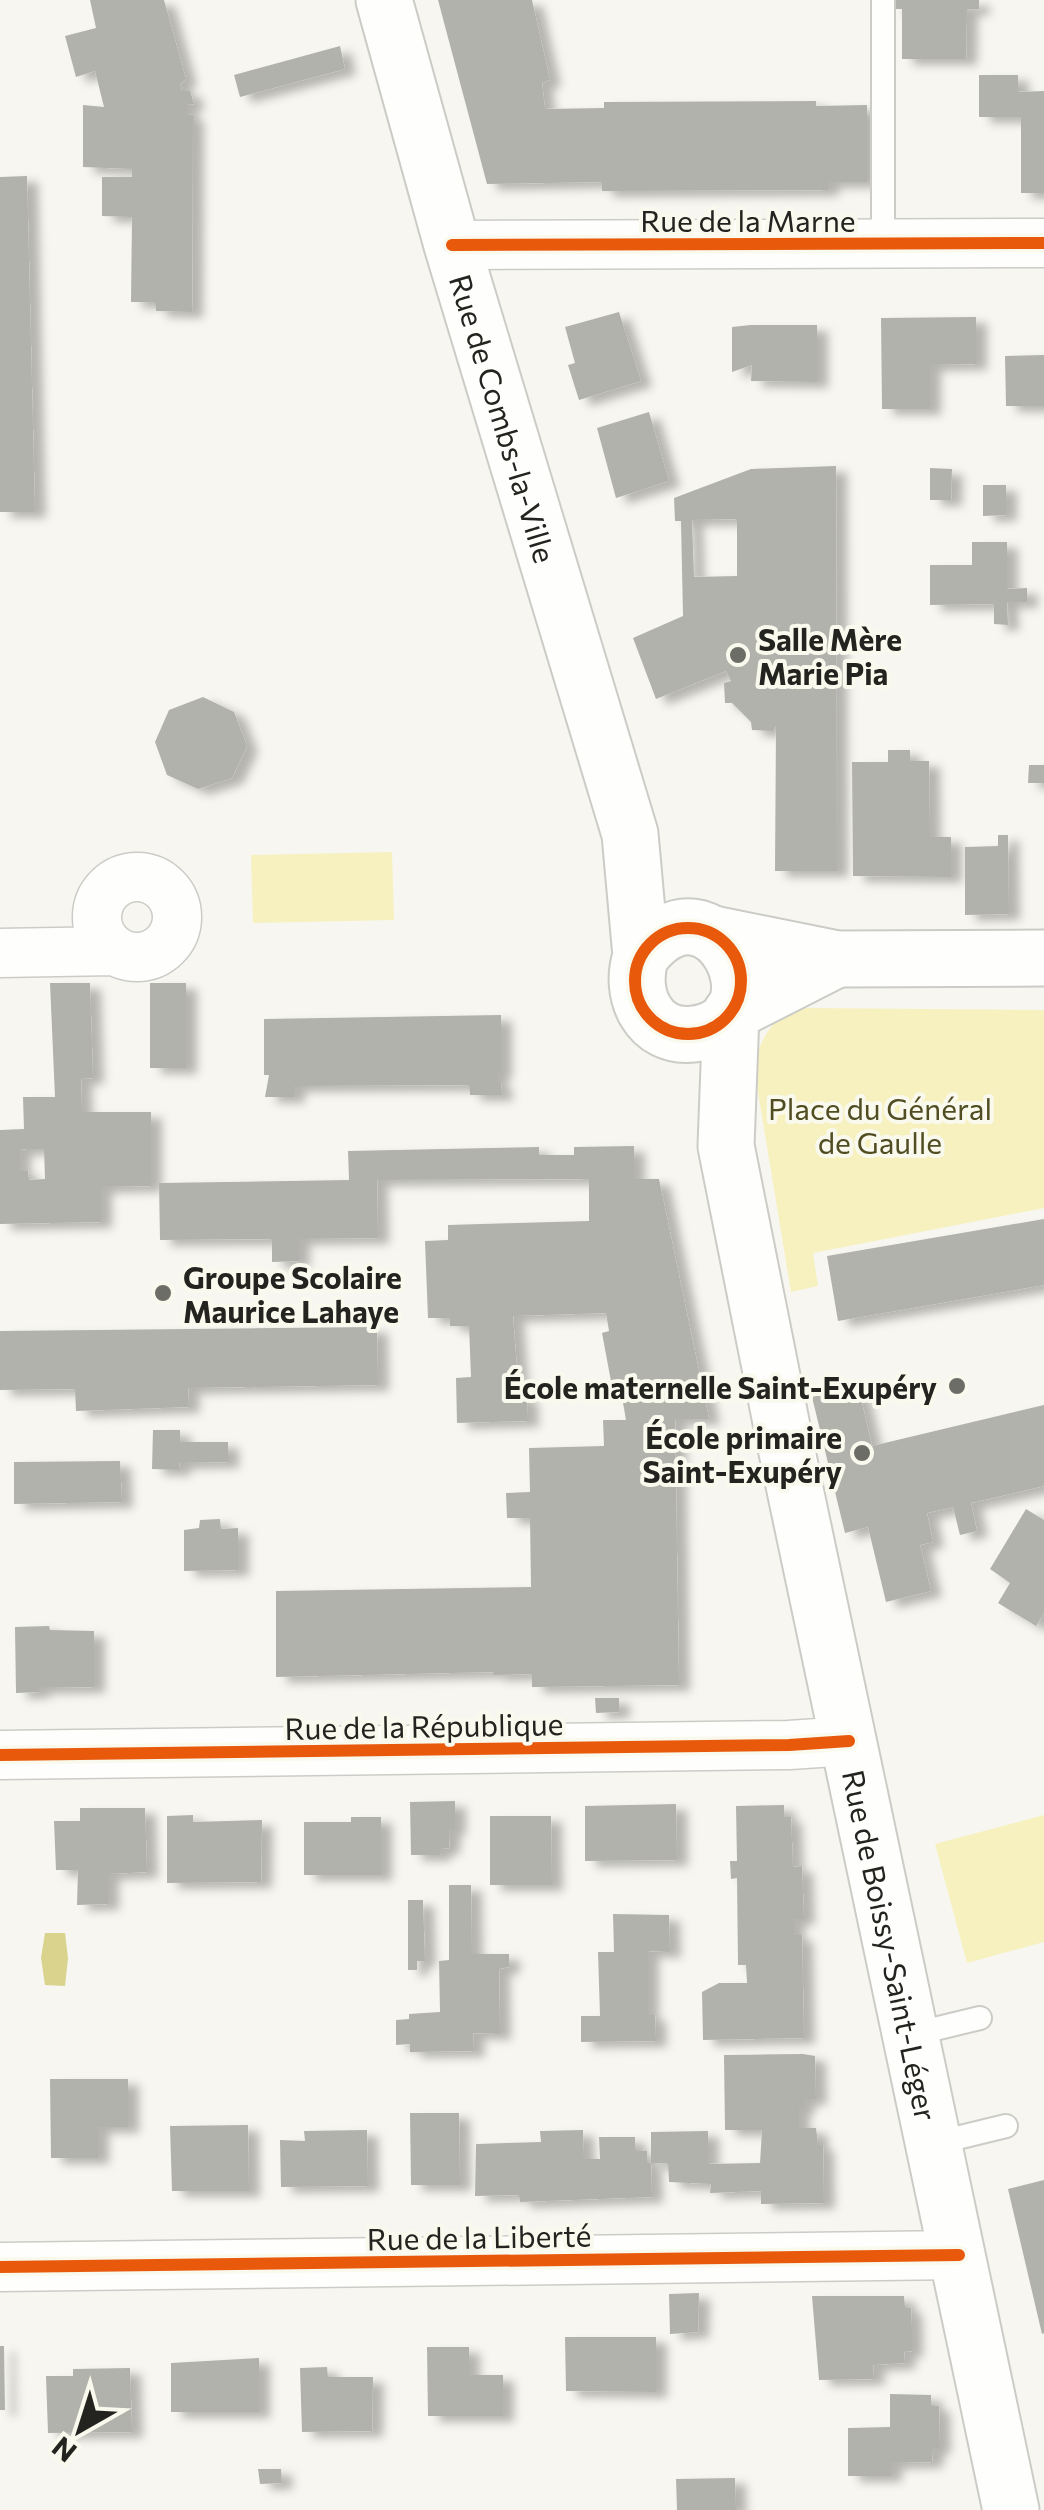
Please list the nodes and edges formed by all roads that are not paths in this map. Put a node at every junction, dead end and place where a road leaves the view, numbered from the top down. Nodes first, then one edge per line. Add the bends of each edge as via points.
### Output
1 (384, 0) edge
2 (883, 0) edge
3 (882, 244) junction
4 (1044, 244) edge
5 (452, 246) junction
6 (630, 834) junction
7 (705, 932) junction
8 (114, 951) dead end
9 (0, 953) edge
10 (641, 956) junction
11 (1044, 958) edge
12 (837, 959) junction
13 (730, 1013) junction
14 (664, 1028) junction
15 (726, 1146) junction
16 (849, 1740) junction
17 (0, 1755) edge
18 (980, 2018) dead end
19 (910, 2035) junction
20 (1006, 2126) dead end
21 (936, 2143) junction
22 (958, 2255) junction
23 (0, 2267) edge
24 (1011, 2510) edge

1 - 5 main road, Rue de Combs-la-Ville
2 - 3 lane
3 - 4 street, Rue de la Marne
3 - 5 street, Rue de la Marne
5 - 6 main road, Rue de Combs-la-Ville
6 - 7 main road, Rue de Combs-la-Ville
6 - 10 main road, Rue de Combs-la-Ville
7 - 10 main road via 680,928
7 - 12 main road
7 - 13 main road via 736,958 740,990
8 - 9 street
10 - 14 main road via 635,989 640,1005
11 - 12 main road
12 - 13 main road
13 - 14 main road via 696,1034
13 - 15 main road, Rue de Boissy-Saint-Léger
14 - 15 main road, Rue de Boissy-Saint-Léger
15 - 16 main road, Rue de Boissy-Saint-Léger
16 - 17 street, Rue de la République
16 - 19 main road, Rue de Boissy-Saint-Léger
18 - 19 lane
19 - 21 main road, Rue de Boissy-Saint-Léger
20 - 21 lane
21 - 22 main road, Rue de Boissy-Saint-Léger
22 - 23 street, Rue de la Liberté
22 - 24 main road, Rue de Boissy-Saint-Léger

